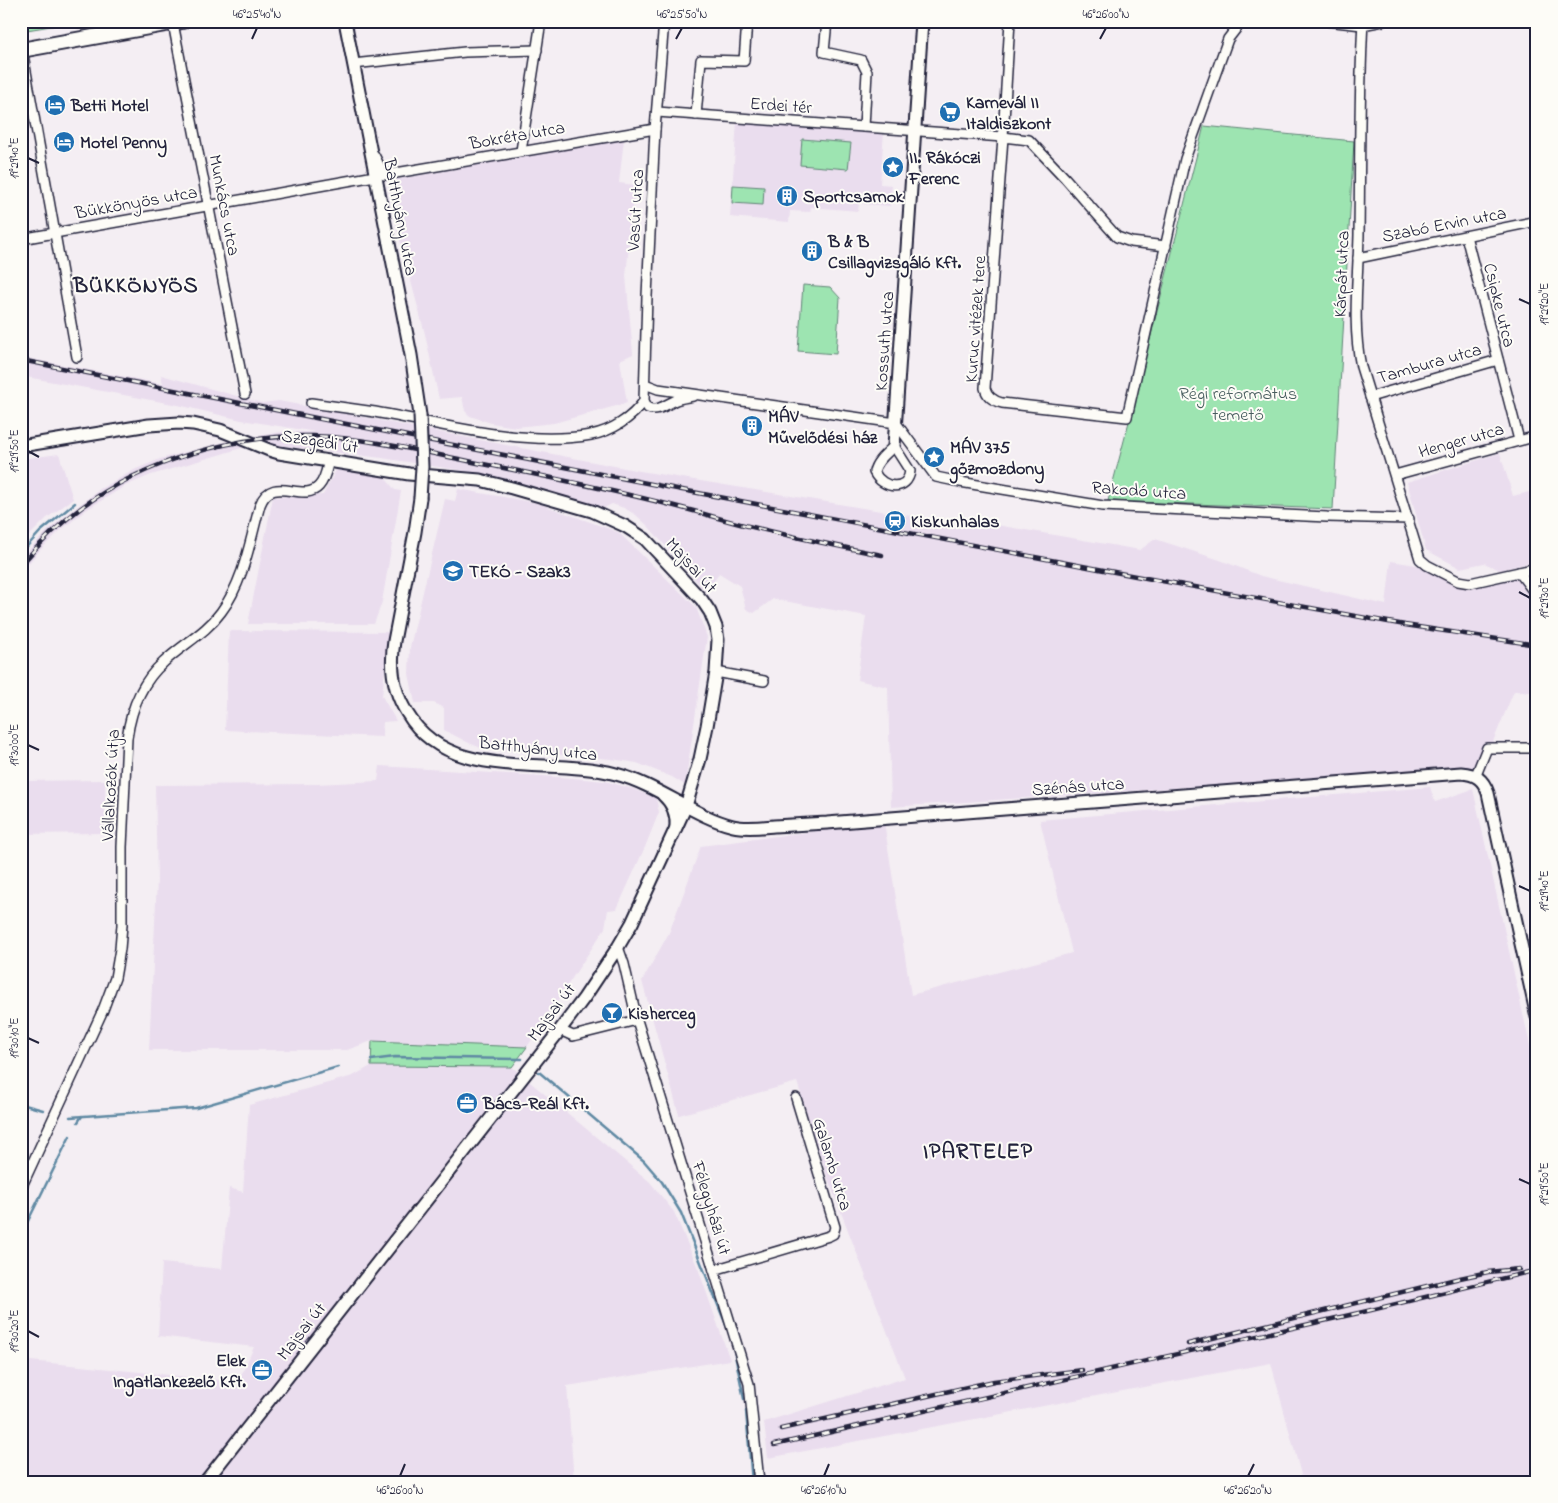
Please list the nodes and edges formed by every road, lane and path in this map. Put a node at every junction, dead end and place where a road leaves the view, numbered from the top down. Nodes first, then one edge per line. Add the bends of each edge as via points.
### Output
1 (541, 21) edge
2 (664, 21) edge
3 (747, 21) edge
4 (827, 21) edge
5 (922, 21) edge
6 (1010, 21) edge
7 (1244, 21) edge
8 (1327, 21) edge
9 (1382, 21) edge
10 (177, 22) edge
11 (345, 23) edge
12 (1363, 23) edge
13 (22, 49) edge
14 (537, 50) junction
15 (353, 64) junction
16 (658, 112) junction
17 (696, 115) junction
18 (864, 127) junction
19 (655, 129) junction
20 (916, 130) junction
21 (1003, 137) junction
22 (521, 151) junction
23 (380, 176) junction
24 (208, 206) junction
25 (1537, 221) edge
26 (54, 232) junction
27 (1466, 236) junction
28 (21, 239) edge
29 (1166, 246) junction
30 (1358, 258) junction
31 (77, 357) dead end
32 (1498, 360) junction
33 (644, 384) junction
34 (244, 394) dead end
35 (708, 396) junction
36 (1370, 397) junction
37 (644, 401) junction
38 (311, 403) dead end
39 (896, 423) junction
40 (1537, 436) edge
41 (1519, 440) junction
42 (21, 446) edge
43 (894, 446) junction
44 (329, 460) junction
45 (1395, 475) junction
46 (613, 520) joint
47 (1409, 520) junction
48 (1537, 568) edge
49 (1519, 572) junction
50 (1537, 596) edge
51 (716, 672) junction
52 (764, 681) dead end
53 (1537, 748) edge
54 (1476, 775) junction
55 (656, 789) junction
56 (686, 806) junction
57 (676, 830) junction
58 (618, 947) junction
59 (1534, 993) edge
60 (1537, 1017) edge
61 (637, 1020) junction
62 (560, 1030) junction
63 (796, 1098) dead end
64 (21, 1188) edge
65 (714, 1270) junction
66 (205, 1482) edge
67 (759, 1482) edge

1 - 14 street
2 - 16 street, Vasút utca
3 - 17 street via 744,61 701,60
4 - 18 street via 824,52 861,60 867,72
5 - 20 main road, Kossuth utca
6 - 21 street, Kuruc vitézek tere
7 - 29 street, Kuruc vitézek tere via 1228,39 1186,159
8 - 12 street
9 - 12 street
10 - 13 main road
10 - 24 street, Munkács utca
11 - 15 main road, Batthyány utca
12 - 30 street, Kárpát utca
13 - 26 street
14 - 15 street via 465,52
14 - 22 street
15 - 23 main road, Batthyány utca via 369,146
16 - 17 street, Erdei tér
16 - 19 street, Vasút utca
17 - 18 street, Erdei tér
18 - 20 street, Erdei tér
19 - 22 street, Bokréta utca
19 - 33 street, Vasút utca
20 - 21 street
20 - 39 main road, Kossuth utca
21 - 29 street via 1029,140 1117,237
21 - 29 street, Kuruc vitézek tere via 985,388 991,398 1002,403 1127,416
22 - 23 street, Bokréta utca
23 - 24 street, Bükkönyös utca
23 - 55 main road, Batthyány utca, bridge via 420,415 420,498 392,652 395,687 402,705 412,721 436,744 467,758 592,769 614,773
24 - 26 street, Bükkönyös utca
24 - 34 street, Munkács utca
25 - 27 street, Szabó Ervin utca
26 - 28 street, Bükkönyös utca
26 - 31 street
27 - 30 street, Szabó Ervin utca
27 - 32 street, Csipke utca
30 - 36 street, Kárpát utca via 1356,339
32 - 36 street, Tambura utca
32 - 41 street, Csipke utca
33 - 35 street
33 - 37 street, Vasút utca
35 - 37 street via 686,397 654,409 648,408
35 - 39 street
36 - 45 street, Kárpát utca
37 - 38 street via 631,416 604,432 554,438 498,434
39 - 43 main road, Kossuth utca
39 - 47 street, Rakodó utca via 936,477 941,479 1102,506
40 - 41 street, Henger utca
41 - 45 street, Henger utca
42 - 44 main road, Szegedi út via 149,426 193,424 220,430 269,450
43 - 43 street via 874,472 879,480 890,486 903,482 910,471
44 - 46 main road, Szegedi út via 409,474 496,483
44 - 64 street, Vállalkozók útja via 322,482 315,490 277,490 264,496 231,598 200,635 164,661 134,702 127,738 122,925 115,978
45 - 47 street, Kárpát utca
46 - 51 main road, Majsai út via 645,539 706,605 716,626
47 - 49 street, Kárpát utca via 1422,562 1458,581 1481,582
48 - 49 street, Kárpát utca
49 - 50 street
51 - 52 street
51 - 56 main road, Majsai út via 700,759
53 - 54 street via 1487,748
54 - 56 main road, Szénás utca via 1461,773 750,828 724,823
54 - 59 main road via 1488,793
55 - 56 main road, Batthyány utca
55 - 57 main road via 673,808
56 - 57 main road, Majsai út
57 - 58 main road, Majsai út
58 - 61 street, Félegyházi út
58 - 62 main road, Majsai út
59 - 60 main road
61 - 62 street via 573,1036
61 - 65 street, Félegyházi út
62 - 66 main road, Majsai út
63 - 65 street, Galamb utca via 835,1231 829,1236
65 - 67 street, Félegyházi út via 749,1384

